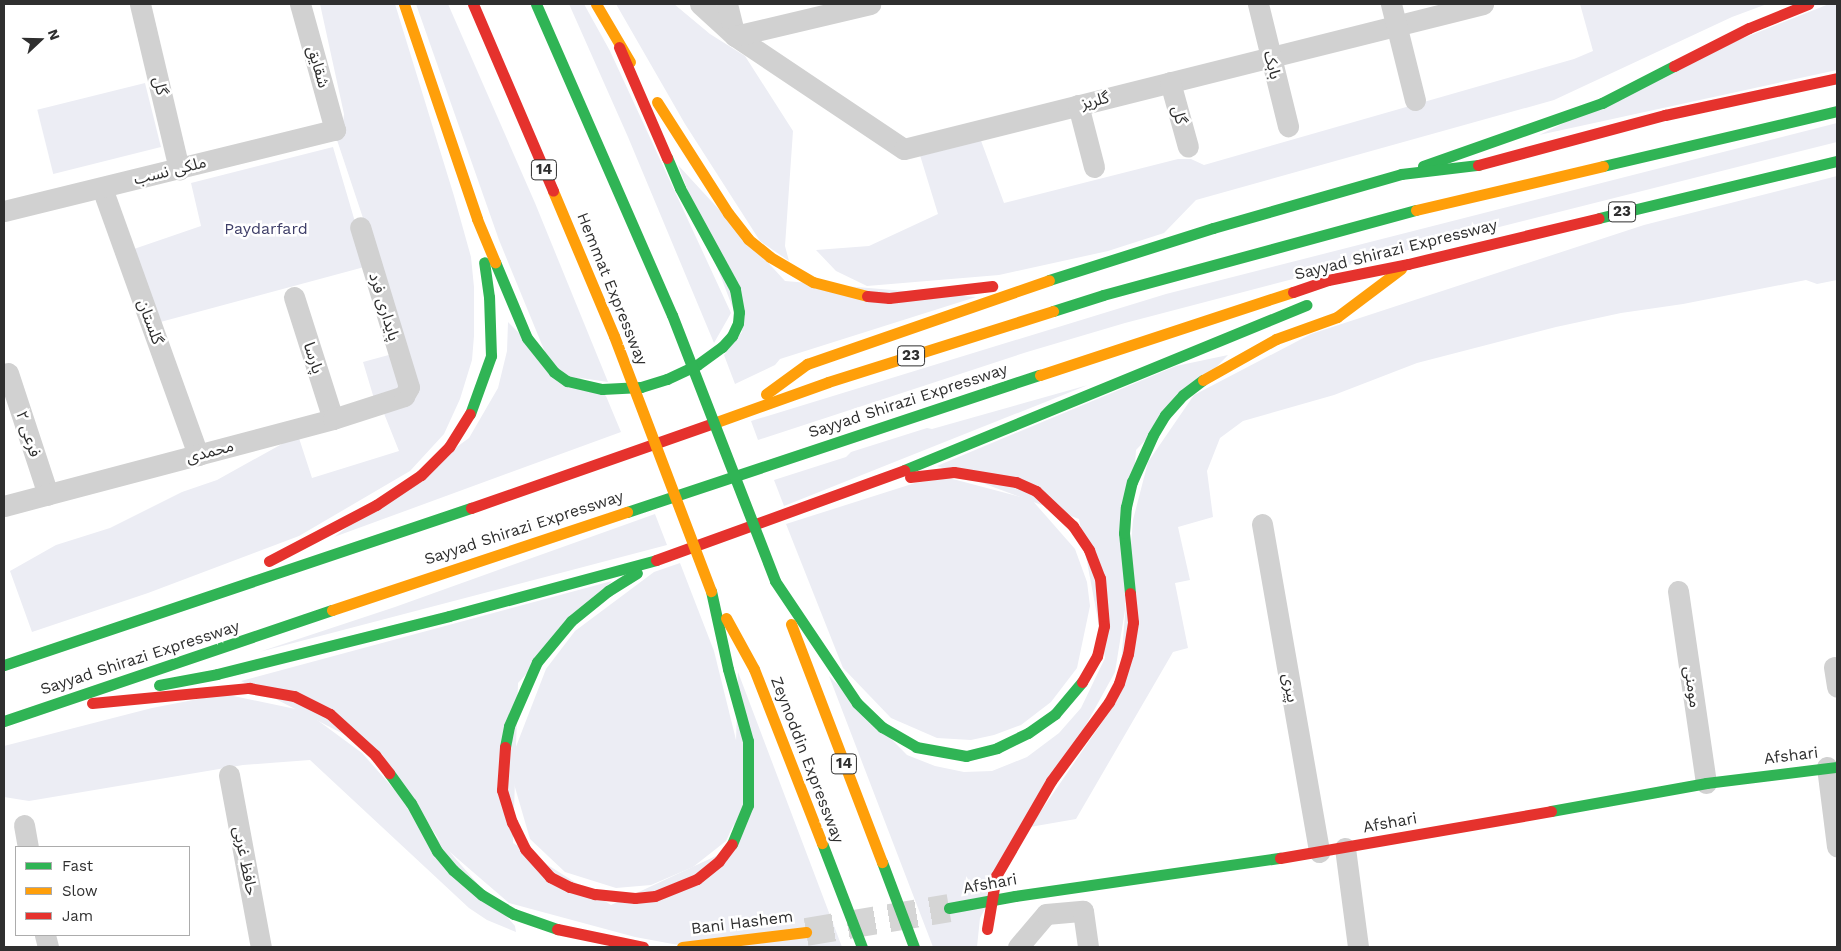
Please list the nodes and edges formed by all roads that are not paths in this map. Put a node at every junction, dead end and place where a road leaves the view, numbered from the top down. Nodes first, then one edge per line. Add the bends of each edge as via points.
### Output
1 (140, 4) edge
2 (300, 4) edge
3 (404, 4) edge
4 (473, 4) edge
5 (536, 4) edge
6 (596, 4) edge
7 (700, 4) edge
8 (727, 4) edge
9 (870, 4) edge
10 (1258, 4) edge
11 (1391, 4) edge
12 (1483, 4) edge
13 (1808, 4) edge
14 (1396, 26) junction
15 (735, 36) junction
16 (620, 47) junction
17 (1270, 57) junction
18 (1837, 78) edge
19 (1170, 82) junction
20 (1416, 100) dead end
21 (1078, 105) junction
22 (1837, 111) edge
23 (1288, 126) dead end
24 (335, 130) joint
25 (1188, 148) dead end
26 (1837, 161) edge
27 (1094, 167) dead end
28 (179, 169) junction
29 (1401, 174) junction
30 (102, 188) junction
31 (4, 211) edge
32 (477, 219) junction
33 (360, 227) dead end
34 (1408, 264) junction
35 (1060, 276) junction
36 (1344, 289) dead end
37 (294, 297) dead end
38 (1317, 300) dead end
39 (8, 374) dead end
40 (408, 387) joint
41 (744, 410) junction
42 (333, 419) junction
43 (198, 455) junction
44 (867, 485) junction
45 (48, 495) junction
46 (4, 506) edge
47 (1262, 524) dead end
48 (660, 559) junction
49 (775, 581) junction
50 (711, 591) junction
51 (1678, 591) dead end
52 (195, 600) junction
53 (4, 665) edge
54 (43, 708) junction
55 (4, 721) edge
56 (1832, 767) edge
57 (229, 776) dead end
58 (1706, 783) junction
59 (24, 825) dead end
60 (28, 846) edge
61 (1837, 846) edge
62 (1344, 848) junction
63 (1319, 852) junction
64 (949, 908) tunnel mouth
65 (806, 932) tunnel mouth
66 (986, 934) dead end
67 (261, 947) edge
68 (643, 947) edge
69 (682, 947) edge
70 (862, 947) edge
71 (914, 947) edge
72 (1018, 947) edge
73 (1088, 947) edge
74 (1358, 947) edge

1 - 28 street, گل
2 - 24 street, شقایق
3 - 32 main road
4 - 50 main road, Hemmat Expressway / 14, bridge via 614,336
5 - 49 main road, 14, bridge via 672,315
6 - 16 main road
7 - 15 street, گلریز
8 - 15 street
9 - 15 street
10 - 17 street, بابک
11 - 14 street
12 - 14 street, گلریز
13 - 29 main road via 1749,28 1602,102
14 - 17 street, گلریز
14 - 20 street
15 - 21 street, گلریز via 904,149
16 - 32 main road via 680,188 735,289 739,312 732,336 696,365 668,379 641,387 602,389 567,381 554,372 527,338
16 - 35 main road via 748,239 770,258 813,282 862,296 889,298 950,293
17 - 19 street, گلریز
17 - 23 street, بابک
18 - 29 main road via 1665,115 1479,165
19 - 21 street, گلریز
19 - 25 street, گل
21 - 27 street
22 - 41 main road, Sayyad Shirazi Expressway / 23 via 1388,216 1103,295
24 - 28 street, ملکی نسب
26 - 34 main road, Sayyad Shirazi Expressway / 23
28 - 30 street, ملکی نسب
29 - 35 main road
30 - 31 street, ملکی نسب
30 - 43 street, گلستان
32 - 52 main road via 489,297 491,356 472,412 449,447 421,475 376,505
33 - 40 street, پایداری فرد
34 - 36 main road
34 - 54 main road, Sayyad Shirazi Expressway / 23 via 1328,280
34 - 66 main road, bridge via 1337,317 1276,339 1211,373 1183,395 1165,415 1132,482 1126,506 1124,533 1133,622 1119,683 1109,702 1051,781 996,876
35 - 41 main road via 807,364
37 - 42 street, پارسا
38 - 44 main road
39 - 45 street, فرعی ۲
40 - 42 street, محمدی via 404,396
41 - 52 main road, Sayyad Shirazi Expressway / 23 via 501,498
42 - 43 street, محمدی
43 - 45 street, محمدی
44 - 48 main road
44 - 49 main road via 954,472 994,477 1036,491 1073,526 1089,550 1100,578 1104,626 1097,656 1079,687 1055,714 1005,744 966,756 916,748 882,727 857,703
45 - 46 street, محمدی
47 - 63 street, پیری
48 - 50 main road via 608,591 557,636 536,662 509,726 502,790 512,822 536,863 550,876 570,887 595,894 635,898 655,896 697,879 719,861 742,824 748,805 748,741
48 - 54 main road via 217,674
49 - 71 main road, Zeynoddin Expressway / 14
50 - 70 main road, Zeynoddin Expressway / 14 via 754,669
51 - 58 street, مومنی
52 - 53 main road, Sayyad Shirazi Expressway / 23
54 - 55 main road, Sayyad Shirazi Expressway / 23
54 - 68 main road via 249,688 294,696 330,714 375,755 410,802 437,851 453,870 499,906 551,928
56 - 58 main road, Afshari
56 - 61 street
57 - 67 street, حافظ غربی
58 - 62 main road, Afshari
59 - 60 street
62 - 63 main road, Afshari
62 - 74 street
63 - 64 main road, Afshari
65 - 69 main road, Bani Hashem
72 - 73 street via 1046,914 1084,911

